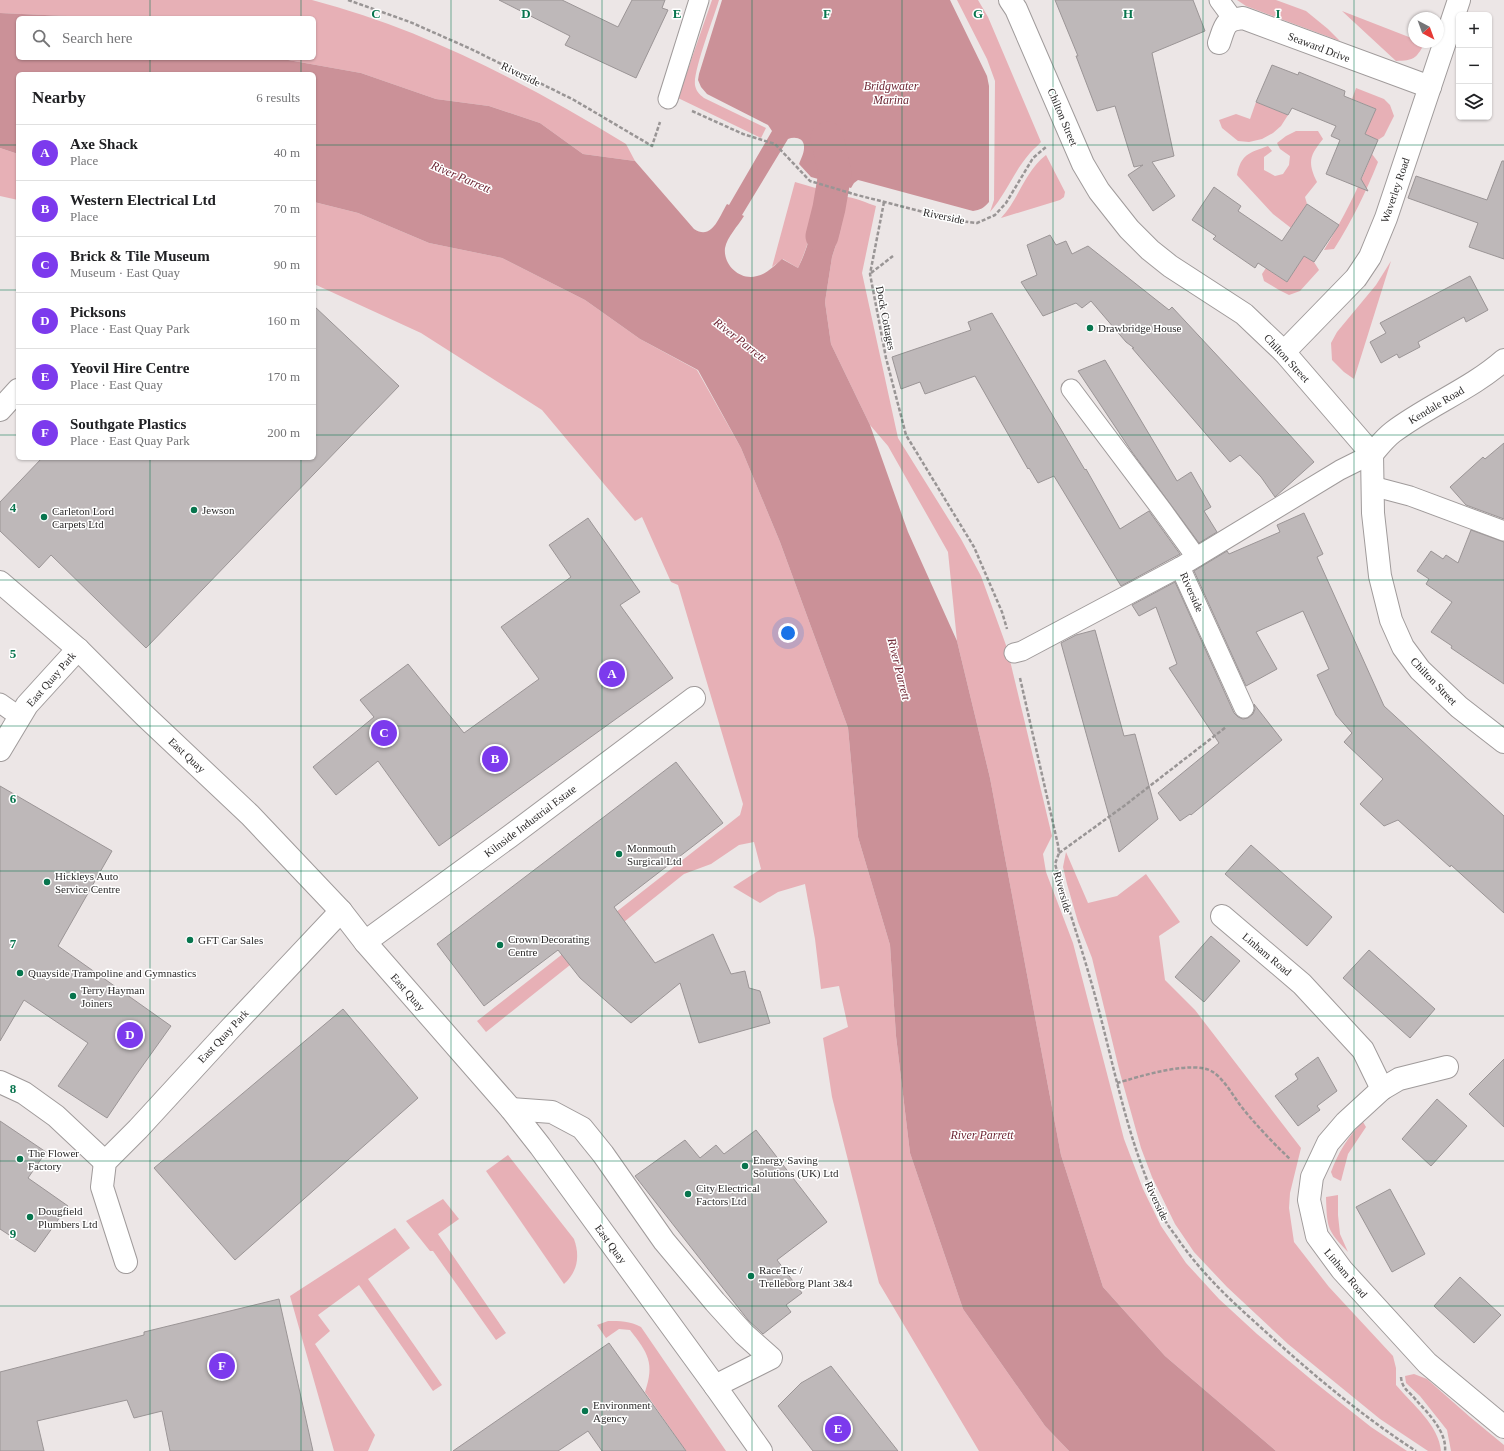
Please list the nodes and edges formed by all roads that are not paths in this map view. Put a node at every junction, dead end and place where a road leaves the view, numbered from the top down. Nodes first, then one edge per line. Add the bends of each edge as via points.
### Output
1 (700, 0) edge
2 (1010, 0) edge
3 (1219, 0) edge
4 (1459, 0) edge
5 (1232, 19) junction
6 (1219, 43) dead end
7 (1430, 87) junction
8 (666, 105) road end
9 (1284, 352) junction
10 (1504, 360) edge
11 (1071, 389) dead end
12 (16, 392) edge
13 (0, 410) edge
14 (1372, 454) junction
15 (1372, 486) junction
16 (1504, 531) edge
17 (1188, 562) junction
18 (0, 582) edge
19 (78, 649) junction
20 (1014, 653) dead end
21 (694, 698) dead end
22 (0, 703) edge
23 (1244, 708) road end
24 (20, 717) junction
25 (1504, 742) edge
26 (0, 750) edge
27 (341, 911) junction
28 (1222, 916) dead end
29 (365, 942) junction
30 (1447, 1067) dead end
31 (0, 1082) edge
32 (1382, 1089) junction
33 (511, 1109) junction
34 (105, 1162) junction
35 (126, 1262) dead end
36 (715, 1386) junction
37 (1504, 1427) edge
38 (761, 1451) edge

1 - 8 lane
2 - 9 street, Chilton Street via 1083,164 1116,213 1150,250 1244,314
3 - 5 lane
4 - 7 street, Waverley Road
5 - 6 street via 1225,27
5 - 7 street, Seaward Drive via 1243,18
7 - 9 street, Waverley Road via 1386,218 1370,257 1352,283
9 - 14 street, Chilton Street
10 - 14 street, Kendale Road via 1476,381 1392,433
11 - 17 lane via 1162,510
12 - 13 street
14 - 15 street, Chilton Street
14 - 17 lane, Riverside via 1340,470
15 - 16 lane via 1410,496
15 - 25 street, Chilton Street via 1380,576 1391,620 1403,647 1420,670 1453,702
17 - 20 lane, Riverside
17 - 23 lane, Riverside
18 - 19 street, East Quay
19 - 24 street, East Quay Park via 27,705
19 - 27 street, East Quay via 250,815
21 - 29 street, Kilnside Industrial Estate
22 - 24 lane
24 - 26 street, East Quay Park
27 - 29 street, East Quay
27 - 34 street, East Quay Park
28 - 32 street, Linham Road via 1302,984 1363,1050
29 - 33 street, East Quay
30 - 32 street, Linham Road via 1399,1079
31 - 34 street via 24,1093 56,1116
32 - 37 street, Linham Road via 1346,1122 1328,1143 1312,1177 1309,1200 1317,1236 1342,1270 1427,1363
33 - 36 street, East Quay
33 - 36 street via 552,1112 582,1128 664,1241 744,1334 771,1358
34 - 35 street via 102,1186
36 - 38 street, East Quay

